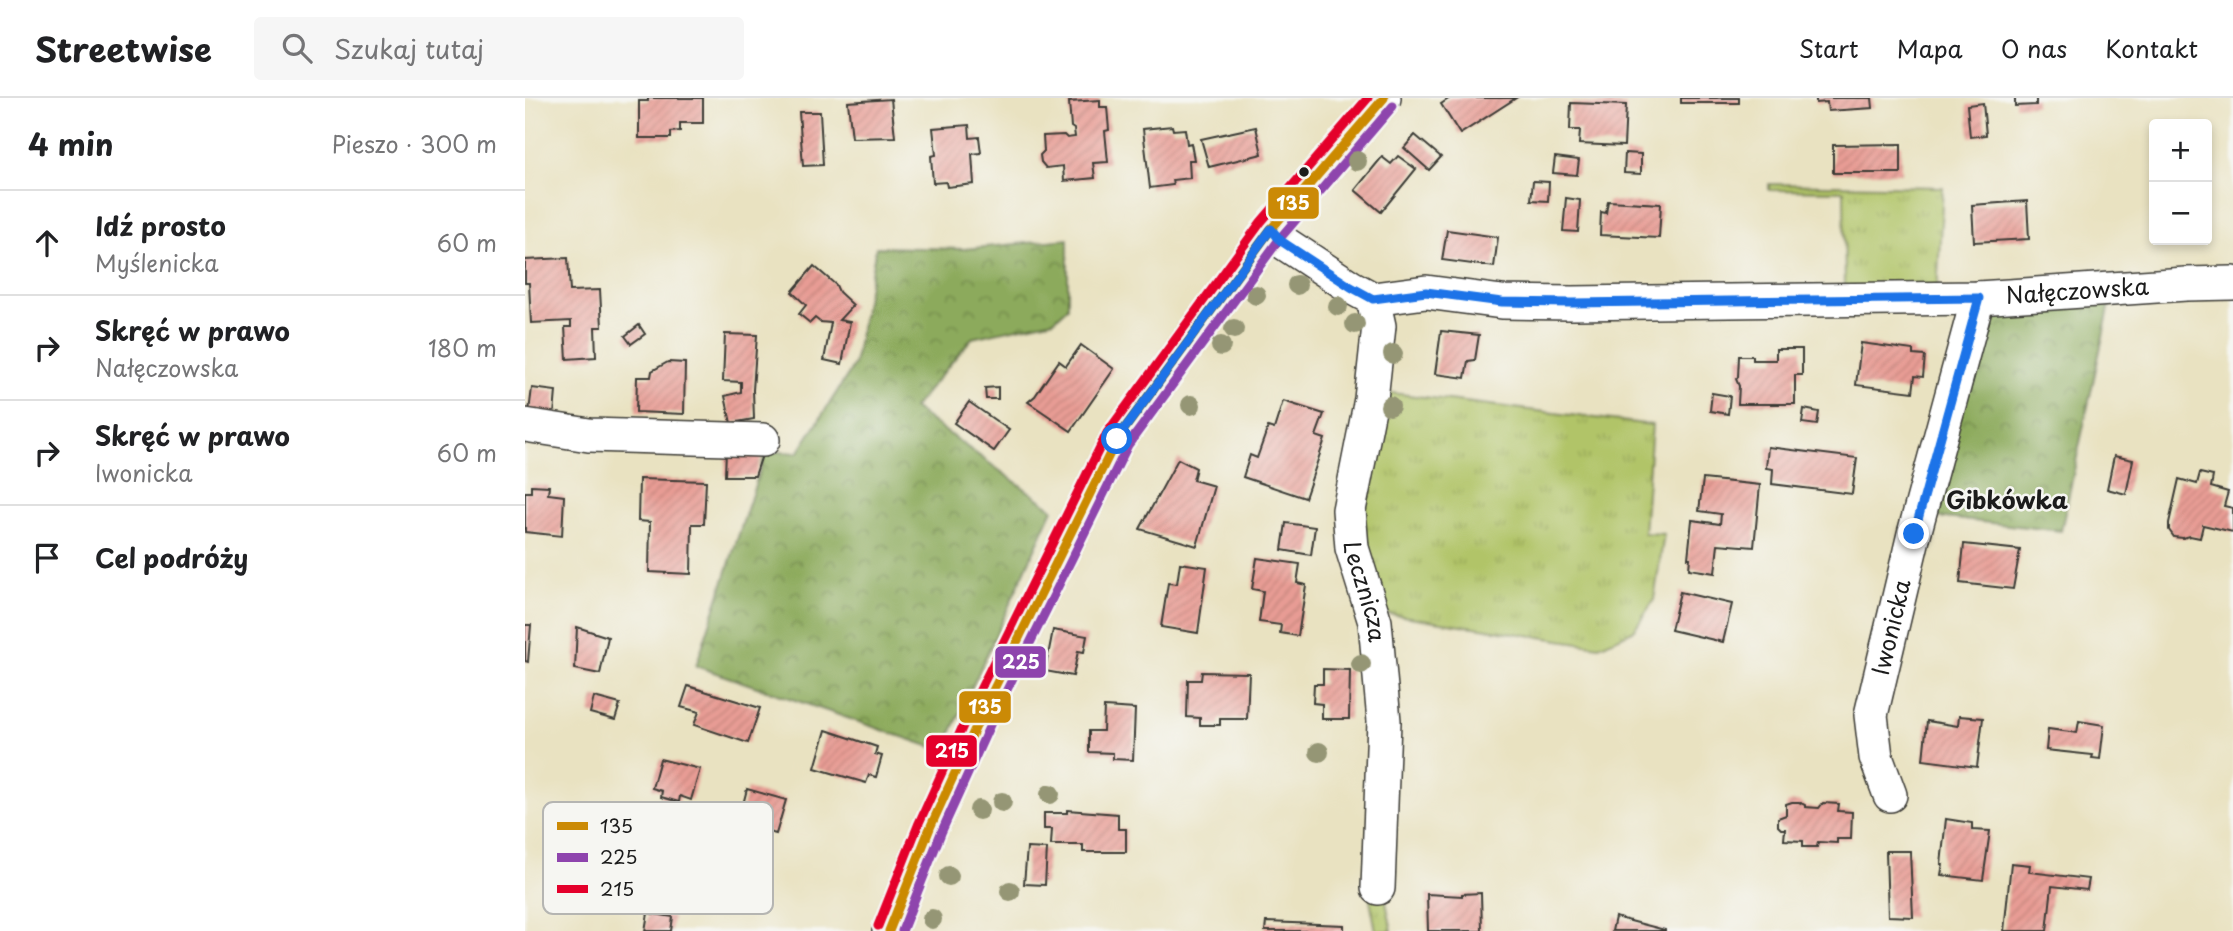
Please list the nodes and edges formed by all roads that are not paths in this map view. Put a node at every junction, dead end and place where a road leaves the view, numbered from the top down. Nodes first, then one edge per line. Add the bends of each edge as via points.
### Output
1 (1384, 98) edge
2 (1271, 229) junction
3 (2233, 284) edge
4 (1979, 298) junction
5 (1373, 299) junction
6 (525, 425) edge
7 (763, 440) dead end
8 (1890, 795) dead end
9 (1378, 888) dead end
10 (889, 931) edge

1 - 2 street
2 - 5 street via 1281,241
2 - 10 street via 1117,439 983,712
3 - 4 street, Nałęczowska
4 - 5 street, Nałęczowska via 1572,303 1502,302 1426,292
4 - 8 street, Iwonicka via 1914,534 1871,715 1876,757
5 - 9 street, Lecznicza via 1379,326 1373,387 1349,510 1352,548 1375,622 1384,721
6 - 7 street via 589,435

